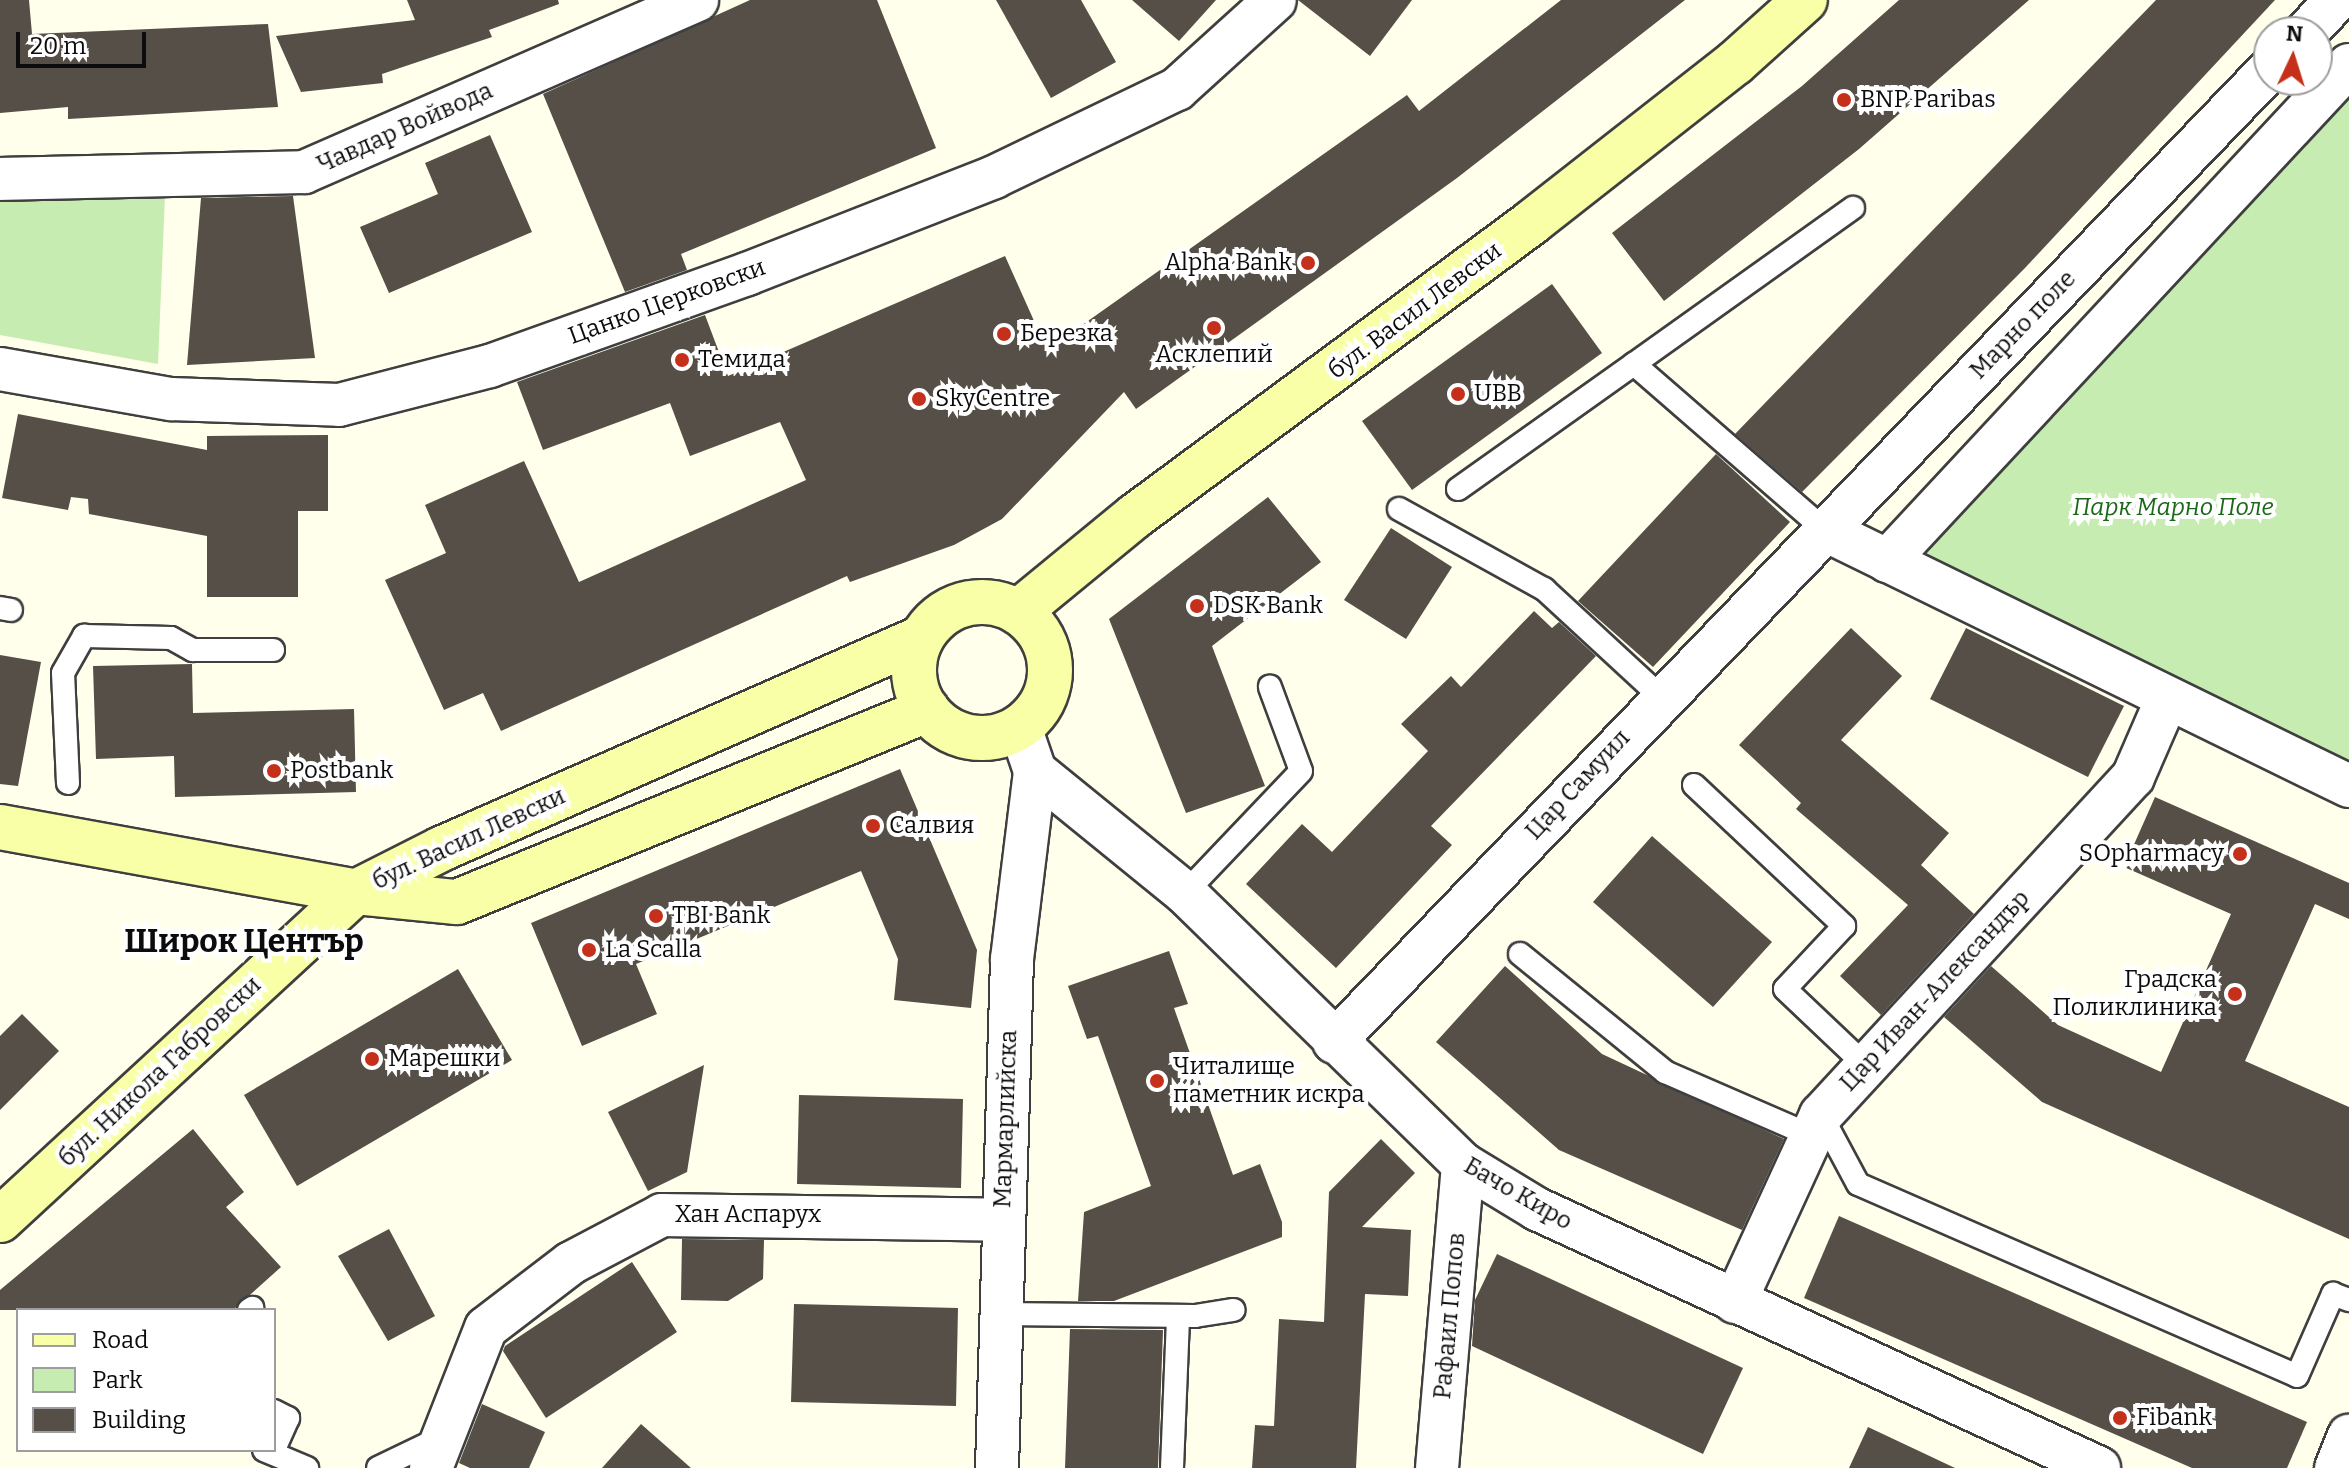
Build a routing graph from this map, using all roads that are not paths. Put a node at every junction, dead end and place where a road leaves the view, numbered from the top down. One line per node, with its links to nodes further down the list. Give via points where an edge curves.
1 (697, 0): 8 (street, Чавдар Войвода, via 304,172)
2 (1275, 0): 11 (street, Цанко Церковски, via 1177,89 994,177 747,274 490,366 339,405 171,399)
3 (1805, 0): 16 (main road, бул. Васил Левски, via 1735,63 1532,222 1135,516)
4 (2337, 0): 5 (street)
5 (2322, 16)
6 (2349, 65): 15 (street)
7 (2253, 87): 14 (street, Марно поле)
8 (0, 179)
9 (1853, 208): 10 (lane)
10 (1634, 364): 12 (lane); 14 (lane)
11 (0, 369)
12 (1458, 489)
13 (1399, 509): 20 (lane, via 1544,589)
14 (1825, 530): 15 (street); 20 (street, Цар Самуил)
15 (1887, 561): 21 (street)
16 (1018, 612): 17 (main road, via 990,602 962,604 938,618); 23 (main road, via 1039,631 1050,659 1048,688 1038,710)
17 (921, 638): 22 (main road, via 914,665 917,691); 29 (main road, бул. Васил Левски, via 541,804)
18 (273, 650): 25 (lane, via 193,650 171,638 84,636 63,673)
19 (1270, 687): 30 (lane, via 1301,771)
20 (1661, 697): 32 (street, Цар Самуил)
21 (2166, 701): 27 (street); 33 (street, Цар Иван-Александър, via 2133,777)
22 (927, 710): 23 (main road, via 950,730 973,737 998,736); 29 (main road, бул. Васил Левски, via 457,902)
23 (1020, 727): 24 (street)
24 (1035, 771): 30 (street, Бачо Киро); 37 (street, Мармарлийска, via 1013,945)
25 (68, 783)
26 (1694, 785): 33 (lane, via 1844,926 1785,989)
27 (2349, 786)
28 (0, 827): 29 (main road)
29 (356, 892): 36 (main road, бул. Никола Габровски)
30 (1185, 893): 32 (street, Бачо Киро)
31 (1520, 954): 34 (lane, via 1665,1072)
32 (1334, 1042): 35 (street, Бачо Киро)
33 (1866, 1066): 34 (street, Цар Иван-Александър)
34 (1817, 1125): 38 (lane, via 1858,1184 2297,1376 2333,1294); 39 (street, Цар Иван-Александър)
35 (1463, 1164): 39 (street, Бачо Киро, via 1537,1209); 52 (street, Рафаил Попов)
36 (0, 1220)
37 (1002, 1220): 41 (street, Мармарлийска); 47 (street, Хан Аспарух, via 662,1215 571,1263 486,1328)
38 (2349, 1300)
39 (1735, 1302): 53 (street, Бачо Киро)
40 (1234, 1310): 42 (lane)
41 (1000, 1314): 42 (lane); 50 (street, Мармарлийска)
42 (1178, 1316): 51 (lane)
43 (276, 1412): 45 (lane, via 288,1418)
44 (2349, 1435): 54 (street)
45 (276, 1441)
46 (275, 1452): 48 (lane)
47 (437, 1452): 49 (lane)
48 (307, 1468)
49 (378, 1468)
50 (997, 1468)
51 (1172, 1468)
52 (1437, 1468)
53 (2099, 1468)
54 (2336, 1468)

